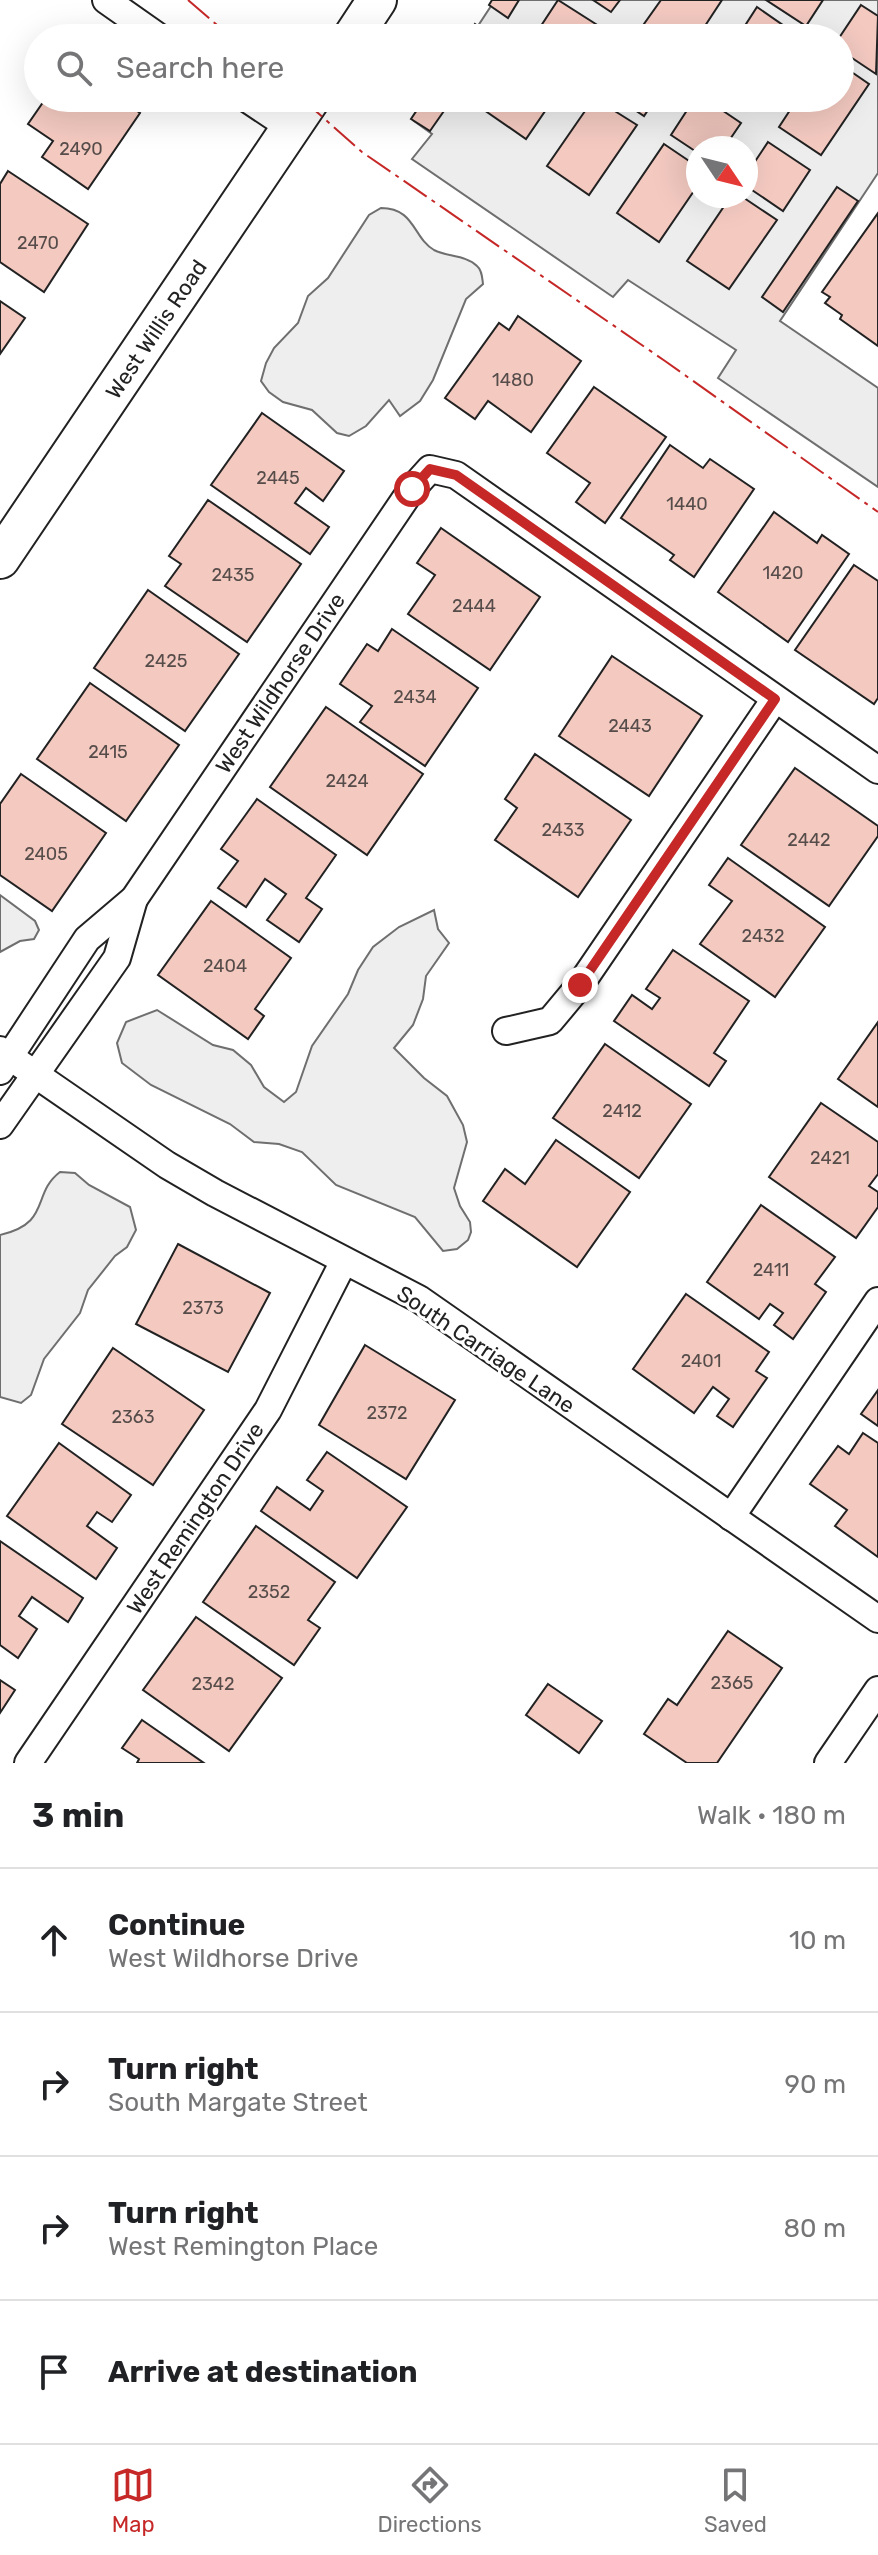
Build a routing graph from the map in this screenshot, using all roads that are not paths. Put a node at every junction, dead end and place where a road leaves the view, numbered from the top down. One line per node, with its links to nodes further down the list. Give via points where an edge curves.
1 (106, 0): 3 (street)
2 (377, 0): 4 (street)
3 (140, 24)
4 (361, 24)
5 (301, 113): 6 (street, West Willis Road)
6 (0, 559)
7 (775, 699): 8 (street); 9 (street, West Wildhorse Drive, via 456,475 430,469); 10 (street, via 580,985 550,1021)
8 (878, 770)
9 (134, 899): 11 (street, West Wildhorse Drive, via 87,939); 12 (street, West Wildhorse Drive, via 117,958)
10 (506, 1031)
11 (3, 1059): 12 (street, South Carriage Lane)
12 (35, 1074): 13 (street, West Wildhorse Drive); 14 (street, South Carriage Lane, via 167,1165)
13 (0, 1125)
14 (344, 1261): 16 (street, South Carriage Lane, via 419,1299); 19 (street, West Remington Drive, via 268,1410)
15 (878, 1301): 16 (street)
16 (731, 1517): 17 (street, South Carriage Lane)
17 (878, 1619)
18 (878, 1690): 20 (street)
19 (28, 1763)
20 (828, 1763)

